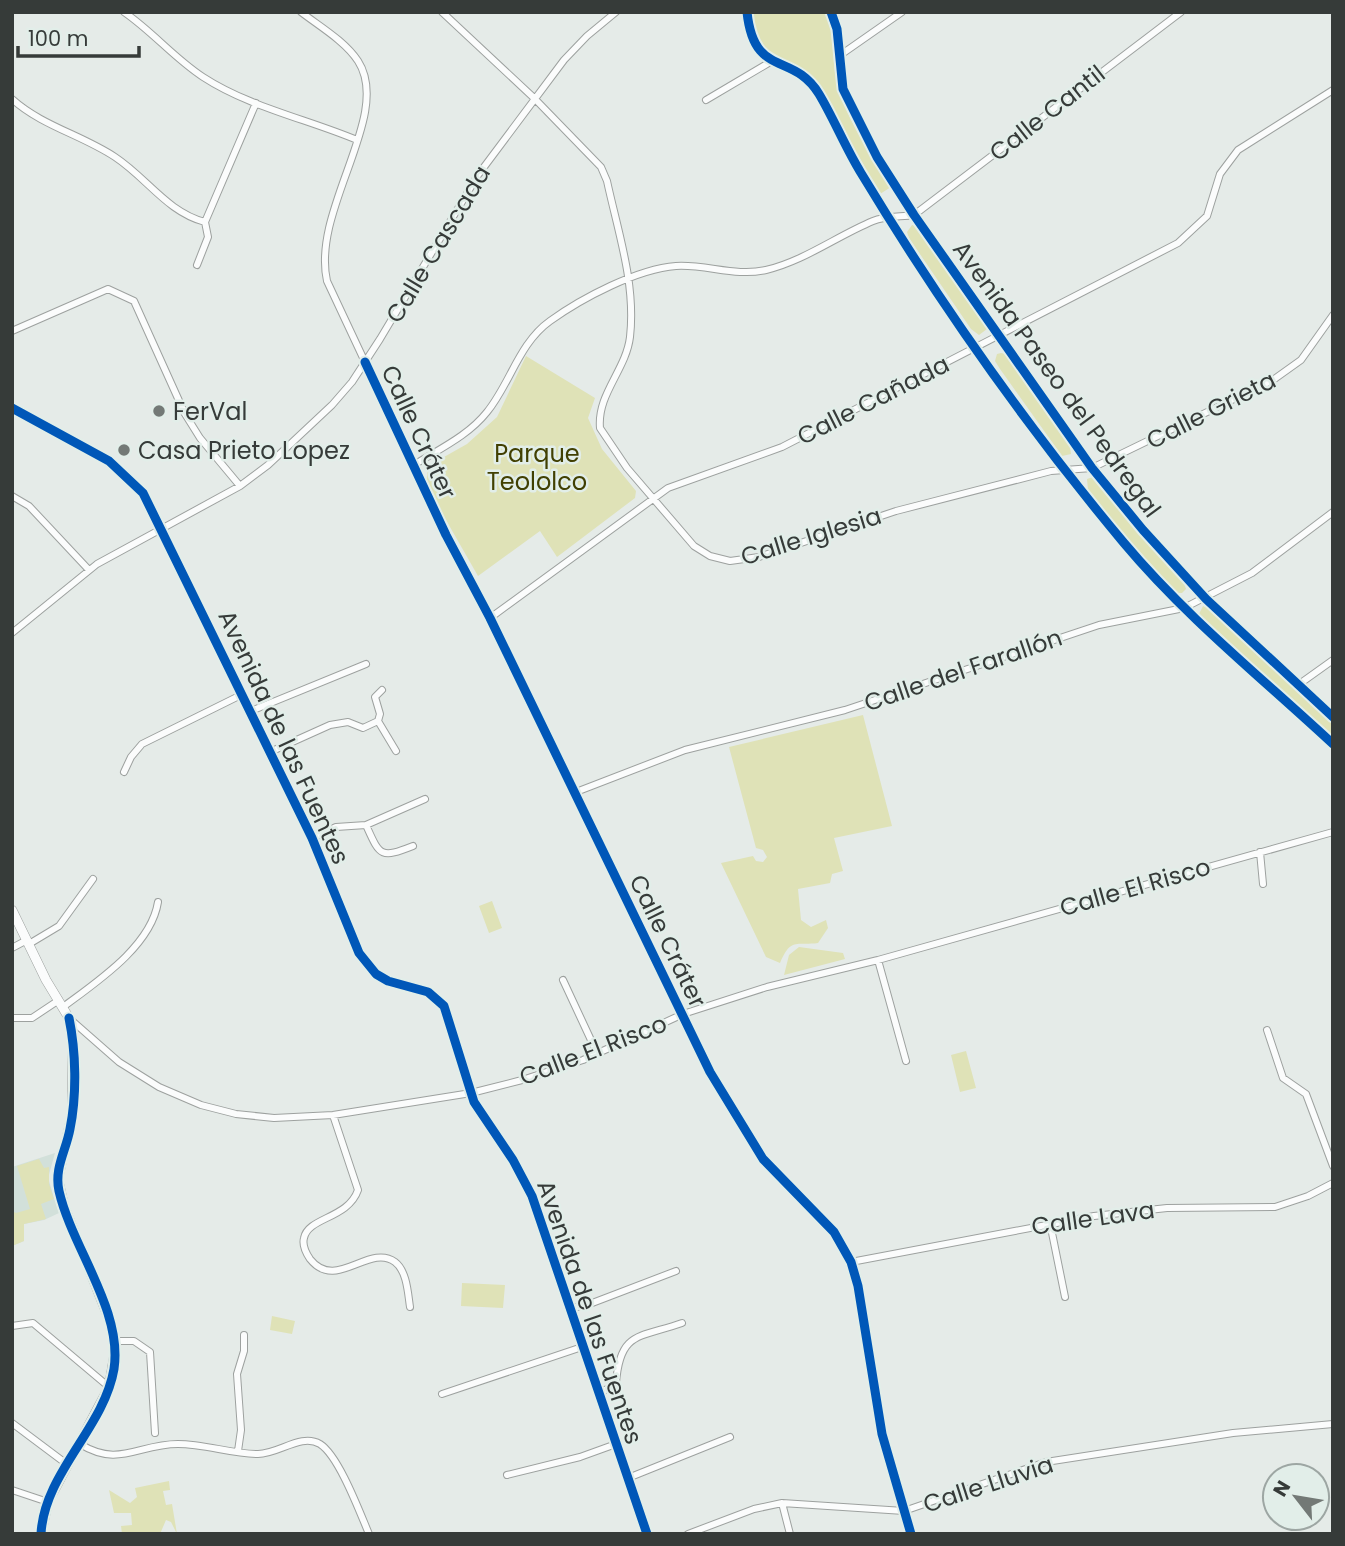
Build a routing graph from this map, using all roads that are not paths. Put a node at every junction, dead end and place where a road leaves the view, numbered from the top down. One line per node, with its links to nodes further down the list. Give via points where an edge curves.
1 (124, 12): 15 (street, via 205,78)
2 (301, 12): 16 (street, Calle Cráter, via 357,59 365,75 367,106)
3 (442, 12): 13 (street, Calle Iglesia)
4 (616, 12): 13 (street, Calle Cascada, via 575,47)
5 (747, 12): 10 (street, Avenida Paseo del Pedregal, via 751,39)
6 (831, 12): 9 (street, Avenida Paseo del Pedregal)
7 (902, 12): 9 (street)
8 (1181, 12): 17 (street, Calle Cantil)
9 (839, 56): 17 (street, Avenida Paseo del Pedregal, via 845,95)
10 (772, 61): 14 (street); 18 (street, Avenida Paseo del Pedregal, via 800,75 815,89)
11 (1333, 90): 24 (street, Calle Cañada, via 1238,150 1220,174 1207,216 1178,243)
12 (12, 99): 19 (street, via 26,112 113,155 177,212)
13 (534, 99): 21 (street, Calle Iglesia, via 600,167); 26 (street, Calle Cascada, via 478,175)
14 (706, 100)
15 (256, 103): 16 (street); 19 (street)
16 (357, 140): 26 (street, Calle Cráter, via 323,251 327,281)
17 (914, 215): 18 (street); 24 (street, Avenida Paseo del Pedregal)
18 (890, 219): 21 (street, via 874,221 785,265 763,271 678,266); 25 (street, Avenida Paseo del Pedregal)
19 (205, 222): 20 (street, via 208,237)
20 (197, 265)
21 (629, 278): 28 (street, via 549,321 523,352 488,412 468,432); 33 (street, Calle Iglesia, via 630,339 624,361 604,397 600,428)
22 (1333, 315): 29 (street, Calle Grieta, via 1301,360 1273,380)
23 (12, 331): 31 (street, via 108,289 134,301 184,414)
24 (1000, 334): 25 (street, Calle Cañada); 29 (street, Avenida Paseo del Pedregal)
25 (975, 348): 30 (street, Avenida Paseo del Pedregal); 33 (street, Calle Cañada, via 782,447 667,488)
26 (365, 362): 28 (street, Calle Cráter); 31 (street, Calle Cascada, via 302,435)
27 (12, 408): 35 (street, Avenida de las Fuentes, via 109,460 143,494)
28 (414, 465): 39 (street, Calle Cráter)
29 (1093, 468): 30 (street, Calle Grieta); 37 (street, Avenida Paseo del Pedregal)
30 (1066, 471): 33 (street, Calle Iglesia, via 896,511 759,557 730,561 694,546); 38 (street, Avenida Paseo del Pedregal)
31 (240, 486): 35 (street, Calle Cascada)
32 (12, 496): 36 (street, via 29,506)
33 (652, 498): 39 (street, Calle Cañada)
34 (1333, 512): 37 (street, Calle del Farallón, via 1274,559)
35 (162, 527): 36 (street, Calle Cascada); 45 (street, Avenida de las Fuentes)
36 (89, 570): 40 (street, Calle Cascada)
37 (1206, 599): 38 (street, Calle del Farallón); 43 (street, Avenida Paseo del Pedregal)
38 (1184, 608): 49 (street, Avenida Paseo del Pedregal); 53 (street, Calle del Farallón, via 1099,625 845,710 685,750)
39 (490, 618): 53 (street, Calle Cráter)
40 (12, 633)
41 (1333, 660): 43 (street)
42 (366, 664): 46 (street)
43 (1298, 685): 47 (street, Avenida Paseo del Pedregal)
44 (382, 690): 48 (street, via 375,697)
45 (243, 694): 46 (street, Avenida de las Fuentes); 52 (street, via 142,744)
46 (251, 711): 51 (street, Avenida de las Fuentes)
47 (1333, 717)
48 (378, 721): 50 (street); 51 (street, via 363,727 348,722 330,725)
49 (1333, 744)
50 (396, 751)
51 (270, 752): 57 (street, Avenida de las Fuentes)
52 (124, 772)
53 (576, 792): 69 (street, Calle Cráter)
54 (425, 799): 55 (street)
55 (366, 825): 57 (street, via 336,827); 58 (street, via 383,854)
56 (1333, 832): 59 (street, Calle El Risco)
57 (312, 838): 75 (street, Avenida de las Fuentes, via 366,965 388,981 428,992 444,1006)
58 (413, 846)
59 (1260, 852): 61 (street); 66 (street, Calle El Risco)
60 (93, 879): 64 (street, via 59,926)
61 (1263, 884)
62 (158, 902): 68 (street, via 155,921 143,940)
63 (12, 910): 64 (street)
64 (28, 942): 65 (street); 68 (street)
65 (12, 948)
66 (878, 960): 69 (street, Calle El Risco, via 767,987); 74 (street)
67 (563, 980): 73 (street)
68 (61, 1003): 70 (street, via 32,1018); 71 (street)
69 (683, 1014): 73 (street, Calle El Risco); 80 (street, Calle Cráter, via 744,1131 763,1159 834,1233)
70 (12, 1017)
71 (69, 1017): 76 (street, Calle El Risco, via 119,1062 159,1087 201,1105 274,1118); 88 (street, via 72,1114 58,1170 59,1192)
72 (1266, 1030): 77 (street, via 1283,1078 1306,1094)
73 (597, 1053): 75 (street, Calle El Risco)
74 (906, 1061)
75 (471, 1093): 76 (street, Calle El Risco); 84 (street, Avenida de las Fuentes, via 527,1184)
76 (333, 1115): 83 (street, via 358,1190 348,1207 310,1227 303,1242 305,1251 319,1267 330,1271 378,1258 393,1260 400,1266)
77 (1333, 1166)
78 (1333, 1183): 79 (street, Calle Lava, via 1275,1207 1167,1208)
79 (1050, 1223): 80 (street, Calle Lava); 82 (street)
80 (851, 1262): 106 (street, Calle Cráter, via 882,1434)
81 (676, 1271): 84 (street)
82 (1065, 1297)
83 (410, 1307)
84 (571, 1308): 89 (street, Avenida de las Fuentes)
85 (682, 1324): 92 (street, via 629,1341 621,1351 616,1383)
86 (12, 1326): 90 (street, via 33,1323)
87 (244, 1335): 99 (street, via 237,1374)
88 (114, 1341): 90 (street); 95 (street, via 141,1343 150,1352)
89 (584, 1346): 91 (street); 92 (street, Avenida de las Fuentes)
90 (109, 1387): 97 (street)
91 (442, 1394)
92 (599, 1394): 98 (street, Avenida de las Fuentes)
93 (12, 1423): 100 (street)
94 (1333, 1424): 106 (street, Calle Lluvia, via 1233,1433 1046,1462)
95 (155, 1433)
96 (730, 1437): 102 (street)
97 (80, 1444): 99 (street, via 113,1457 172,1444); 100 (street)
98 (617, 1444): 101 (street); 102 (street, Avenida de las Fuentes)
99 (238, 1451): 108 (street, via 266,1454 304,1441 322,1445)
100 (68, 1465): 104 (street)
101 (507, 1475)
102 (628, 1478): 109 (street, Avenida de las Fuentes)
103 (12, 1490): 104 (street)
104 (44, 1501): 107 (street)
105 (782, 1503): 106 (street, Calle Lluvia); 110 (street, Calle Lluvia, via 754,1508); 111 (street)
106 (904, 1511): 112 (street, Calle Cráter)
107 (41, 1534)
108 (369, 1534)
109 (647, 1534)
110 (688, 1534)
111 (790, 1534)
112 (911, 1534)

